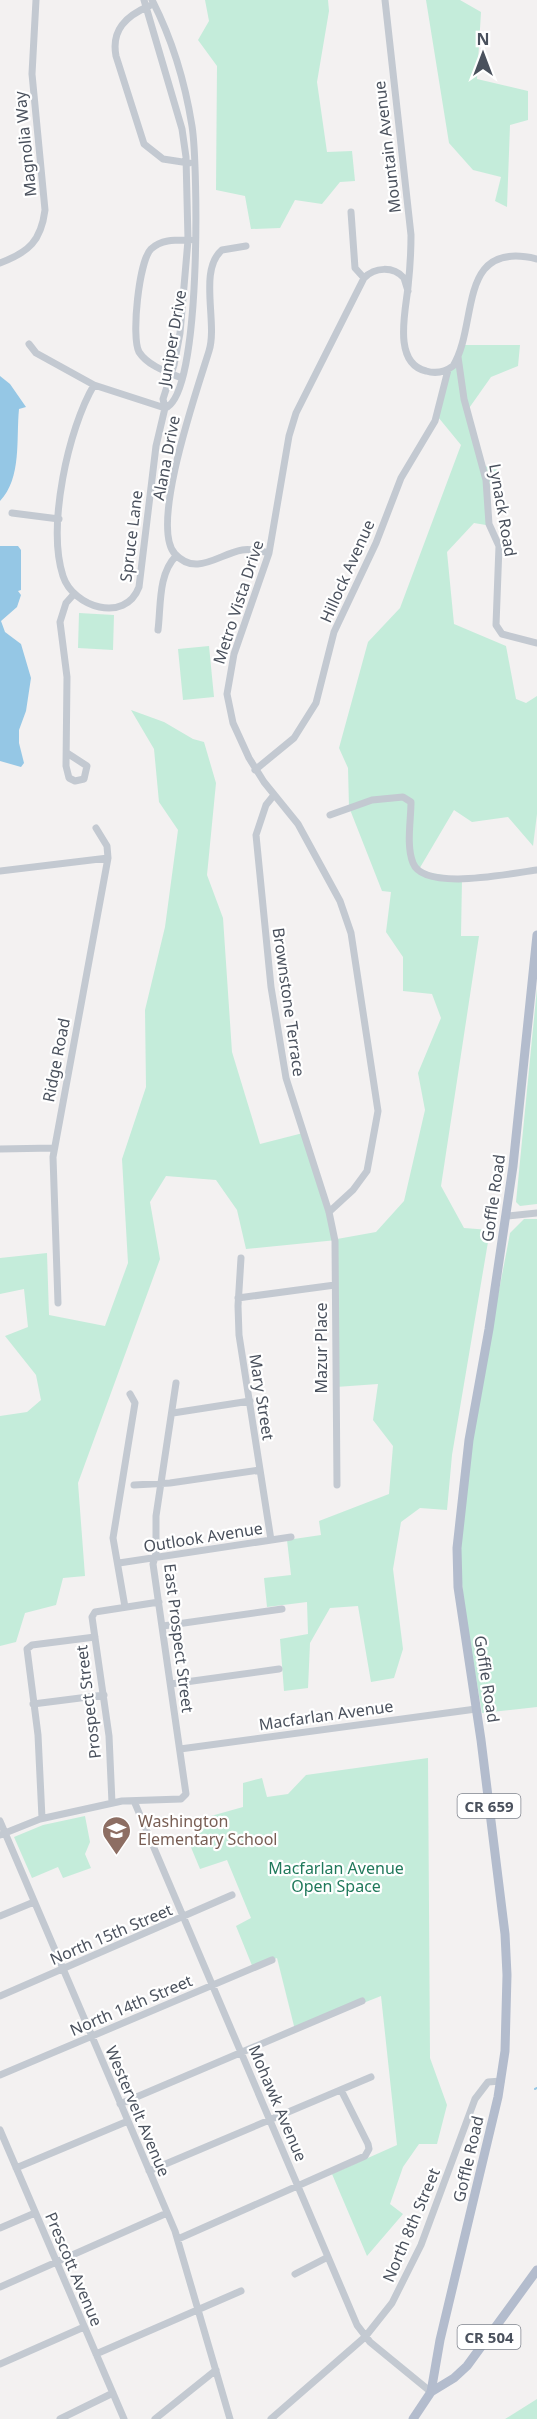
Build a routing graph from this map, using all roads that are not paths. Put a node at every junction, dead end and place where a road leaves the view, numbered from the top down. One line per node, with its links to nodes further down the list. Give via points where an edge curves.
1 (36, 0): 9 (street, Magnolia Way, via 32,74 45,210 42,230 27,250)
2 (385, 0): 11 (street, Mountain Avenue, via 411,235)
3 (149, 3): 4 (street, Juniper Drive); 4 (street, Juniper Drive, via 172,47 183,84 192,127); 4 (street, via 120,27 114,41 116,56 148,150 163,159)
4 (190, 163): 6 (street, Juniper Drive)
5 (351, 212): 10 (street, via 355,268)
6 (192, 240): 15 (street, Juniper Drive); 15 (street, via 160,243 148,252 143,265 135,341 145,359); 16 (street, Juniper Drive, via 195,285)
7 (246, 246): 22 (street, Alana Drive, via 222,250 212,266 211,345 186,420 171,498 168,538)
8 (537, 259): 13 (street, via 508,255 493,262 480,275 473,287)
9 (0, 263)
10 (364, 278): 11 (street, via 375,270 394,271 404,278); 21 (street, Metro Vista Drive, via 293,420)
11 (408, 291): 14 (street, Mountain Avenue, via 402,329 411,359 426,371)
12 (29, 344): 17 (street, via 41,356)
13 (457, 355): 14 (street, Hillock Avenue); 25 (street, Lynack Road, via 464,399 486,480 489,524 499,546 496,625 502,634)
14 (448, 370): 27 (street, Hillock Avenue, via 435,421 401,478 376,543 334,632 316,703 294,738)
15 (172, 374): 16 (street); 18 (street, Juniper Drive, via 163,399)
16 (182, 378): 18 (street, Juniper Drive, via 173,403)
17 (94, 385): 18 (street); 20 (street, via 75,428)
18 (165, 408): 23 (street, Spruce Lane, via 137,594 126,605 111,609 87,603)
19 (12, 513): 20 (street)
20 (59, 519): 23 (street, via 62,573)
21 (269, 553): 22 (street, via 244,549 202,564 188,563); 27 (street, Metro Vista Drive, via 234,654 228,685 233,723)
22 (176, 556): 24 (street, via 165,573)
23 (74, 594): 26 (street, via 66,603 60,622 67,677)
24 (158, 630)
25 (537, 644)
26 (67, 753)
27 (255, 770): 28 (street, Metro Vista Drive)
28 (274, 795): 37 (street, Brownstone Terrace, via 266,805 256,835 271,987 286,1078); 37 (street, Metro Vista Drive, via 298,824 347,918 377,1096 377,1127 367,1171)
29 (330, 815): 32 (street, via 372,800 403,797 411,802 411,858 420,872 438,879)
30 (96, 828): 31 (street, via 107,846)
31 (108, 858): 33 (street); 35 (street, Ridge Road)
32 (537, 870)
33 (0, 871)
34 (537, 935): 39 (main road, Goffle Road / CR 659)
35 (54, 1148): 36 (street); 43 (street, Ridge Road)
36 (0, 1149)
37 (329, 1212): 41 (street, Mazur Place, via 335,1241)
38 (537, 1213): 39 (street)
39 (507, 1216): 65 (main road, Goffle Road / CR 659, via 470,1431 457,1548 458,1587)
40 (241, 1258): 42 (street, Mary Street)
41 (335, 1285): 42 (street); 51 (street, Mazur Place)
42 (238, 1298): 46 (street, Mary Street, via 239,1335)
43 (58, 1303)
44 (176, 1383): 47 (street, East Prospect Street)
45 (130, 1394): 55 (street, via 135,1403 113,1538)
46 (250, 1401): 47 (street); 48 (street, Mary Street)
47 (172, 1413): 49 (street, East Prospect Street)
48 (260, 1470): 49 (street); 53 (street, Mary Street)
49 (161, 1484): 50 (street); 54 (street, East Prospect Street)
50 (134, 1485)
51 (337, 1485)
52 (291, 1537): 53 (street, Outlook Avenue)
53 (271, 1540): 54 (street, Outlook Avenue)
54 (155, 1558): 55 (street, Outlook Avenue); 56 (street, East Prospect Street)
55 (119, 1563): 57 (street)
56 (159, 1602): 57 (street); 59 (street, East Prospect Street)
57 (125, 1607): 60 (street, Prospect Street, via 93,1614)
58 (282, 1609): 59 (street)
59 (163, 1626): 62 (street, East Prospect Street)
60 (95, 1637): 63 (street, Prospect Street); 64 (street, via 27,1648)
61 (279, 1669): 62 (street)
62 (171, 1684): 66 (street, East Prospect Street)
63 (104, 1695): 64 (street); 68 (street, Prospect Street)
64 (33, 1704): 69 (street)
65 (476, 1709): 66 (street, Macfarlan Avenue); 85 (main road, Goffle Road / CR 659, via 506,1954 506,2036)
66 (180, 1749): 67 (street, East Prospect Street, via 186,1794 181,1799)
67 (134, 1801): 68 (street); 75 (street, Mohawk Avenue)
68 (112, 1803): 69 (street)
69 (42, 1818): 71 (street)
70 (0, 1821): 71 (street, Westervelt Avenue)
71 (3, 1834): 73 (street, Westervelt Avenue)
72 (232, 1895): 75 (street, North 15th Street)
73 (34, 1902): 74 (street); 77 (street, Westervelt Avenue)
74 (0, 1916)
75 (184, 1917): 77 (street, North 15th Street); 78 (street, Mohawk Avenue)
76 (272, 1960): 78 (street, North 14th Street)
77 (62, 1969): 79 (street, North 15th Street); 81 (street, Westervelt Avenue)
78 (213, 1984): 81 (street, North 14th Street); 82 (street, Mohawk Avenue)
79 (0, 1996)
80 (362, 2001): 82 (street)
81 (91, 2036): 83 (street, North 14th Street); 87 (street, Westervelt Avenue)
82 (242, 2052): 87 (street); 88 (street, Mohawk Avenue)
83 (0, 2075)
84 (371, 2077): 86 (street)
85 (501, 2081): 108 (street, North 8th Street, via 488,2082 475,2099 408,2276); 113 (main road, Goffle Road / CR 659)
86 (341, 2090): 88 (street); 95 (street, via 369,2149 351,2164)
87 (120, 2104): 89 (street, Westervelt Avenue)
88 (270, 2120): 94 (street); 95 (street, Mohawk Avenue)
89 (128, 2121): 93 (street); 94 (street, Westervelt Avenue)
90 (0, 2130): 91 (street, Prescott Avenue)
91 (9, 2150): 92 (street); 93 (street, Prescott Avenue)
92 (0, 2153)
93 (16, 2168): 96 (street, Prescott Avenue)
94 (149, 2171): 97 (street, Westervelt Avenue)
95 (299, 2187): 99 (street); 100 (street, Mohawk Avenue)
96 (35, 2213): 98 (street); 101 (street, Prescott Avenue)
97 (167, 2213): 99 (street, Westervelt Avenue); 101 (street)
98 (0, 2228)
99 (178, 2239): 106 (street, Westervelt Avenue)
100 (328, 2257): 103 (street); 108 (street, Mohawk Avenue)
101 (56, 2262): 104 (street); 107 (street, Prescott Avenue)
102 (537, 2270): 113 (main road, CR 504, via 467,2366)
103 (295, 2274)
104 (0, 2287)
105 (241, 2291): 106 (street)
106 (198, 2310): 109 (street); 111 (street, Westervelt Avenue)
107 (84, 2327): 109 (street, Prescott Avenue); 110 (street)
108 (365, 2337): 113 (street, Mohawk Avenue); 118 (street, North 8th Street)
109 (96, 2354): 112 (street, Prescott Avenue)
110 (0, 2364)
111 (216, 2370): 116 (street); 117 (street, Westervelt Avenue)
112 (112, 2392): 114 (street); 115 (street, Prescott Avenue)
113 (431, 2392): 119 (main road, Goffle Road / CR 504)
114 (60, 2419)
115 (124, 2419)
116 (155, 2419)
117 (230, 2419)
118 (271, 2419)
119 (413, 2419)

